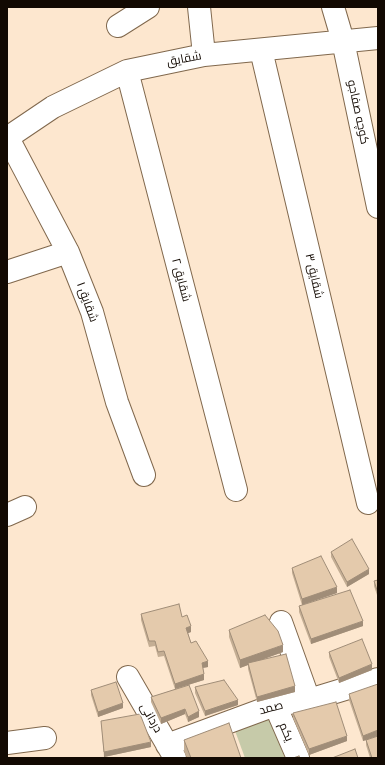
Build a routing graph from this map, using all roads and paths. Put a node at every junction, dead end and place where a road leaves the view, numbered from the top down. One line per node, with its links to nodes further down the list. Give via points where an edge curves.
1 (148, 7): 4 (street)
2 (199, 7): 8 (street)
3 (333, 7): 6 (street, کوچه صفاجو)
4 (118, 26)
5 (378, 38): 6 (street, شقایق)
6 (343, 41): 7 (street, شقایق); 10 (street, کوچه صفاجو)
7 (261, 50): 8 (street, شقایق); 17 (street, شقایق ۳)
8 (204, 55): 9 (street, شقایق)
9 (126, 71): 11 (street, شقایق, via 53,107); 16 (street, شقایق ۲)
10 (371, 137): 12 (street, کوچه صفاجو)
11 (7, 138): 13 (street, شقایق ۱)
12 (378, 207)
13 (68, 252): 14 (street); 15 (street, شقایق ۱, via 92,312 117,402)
14 (7, 272)
15 (144, 475)
16 (236, 490)
17 (368, 503)
18 (281, 622): 21 (street)
19 (128, 677): 25 (street, دردانی)
20 (378, 679): 21 (street, صمد)
21 (309, 700): 22 (street, صمد)
22 (275, 705): 25 (street, صمد); 26 (street, یکم)
23 (45, 738): 24 (street)
24 (7, 743)
25 (171, 751)
26 (298, 758)

